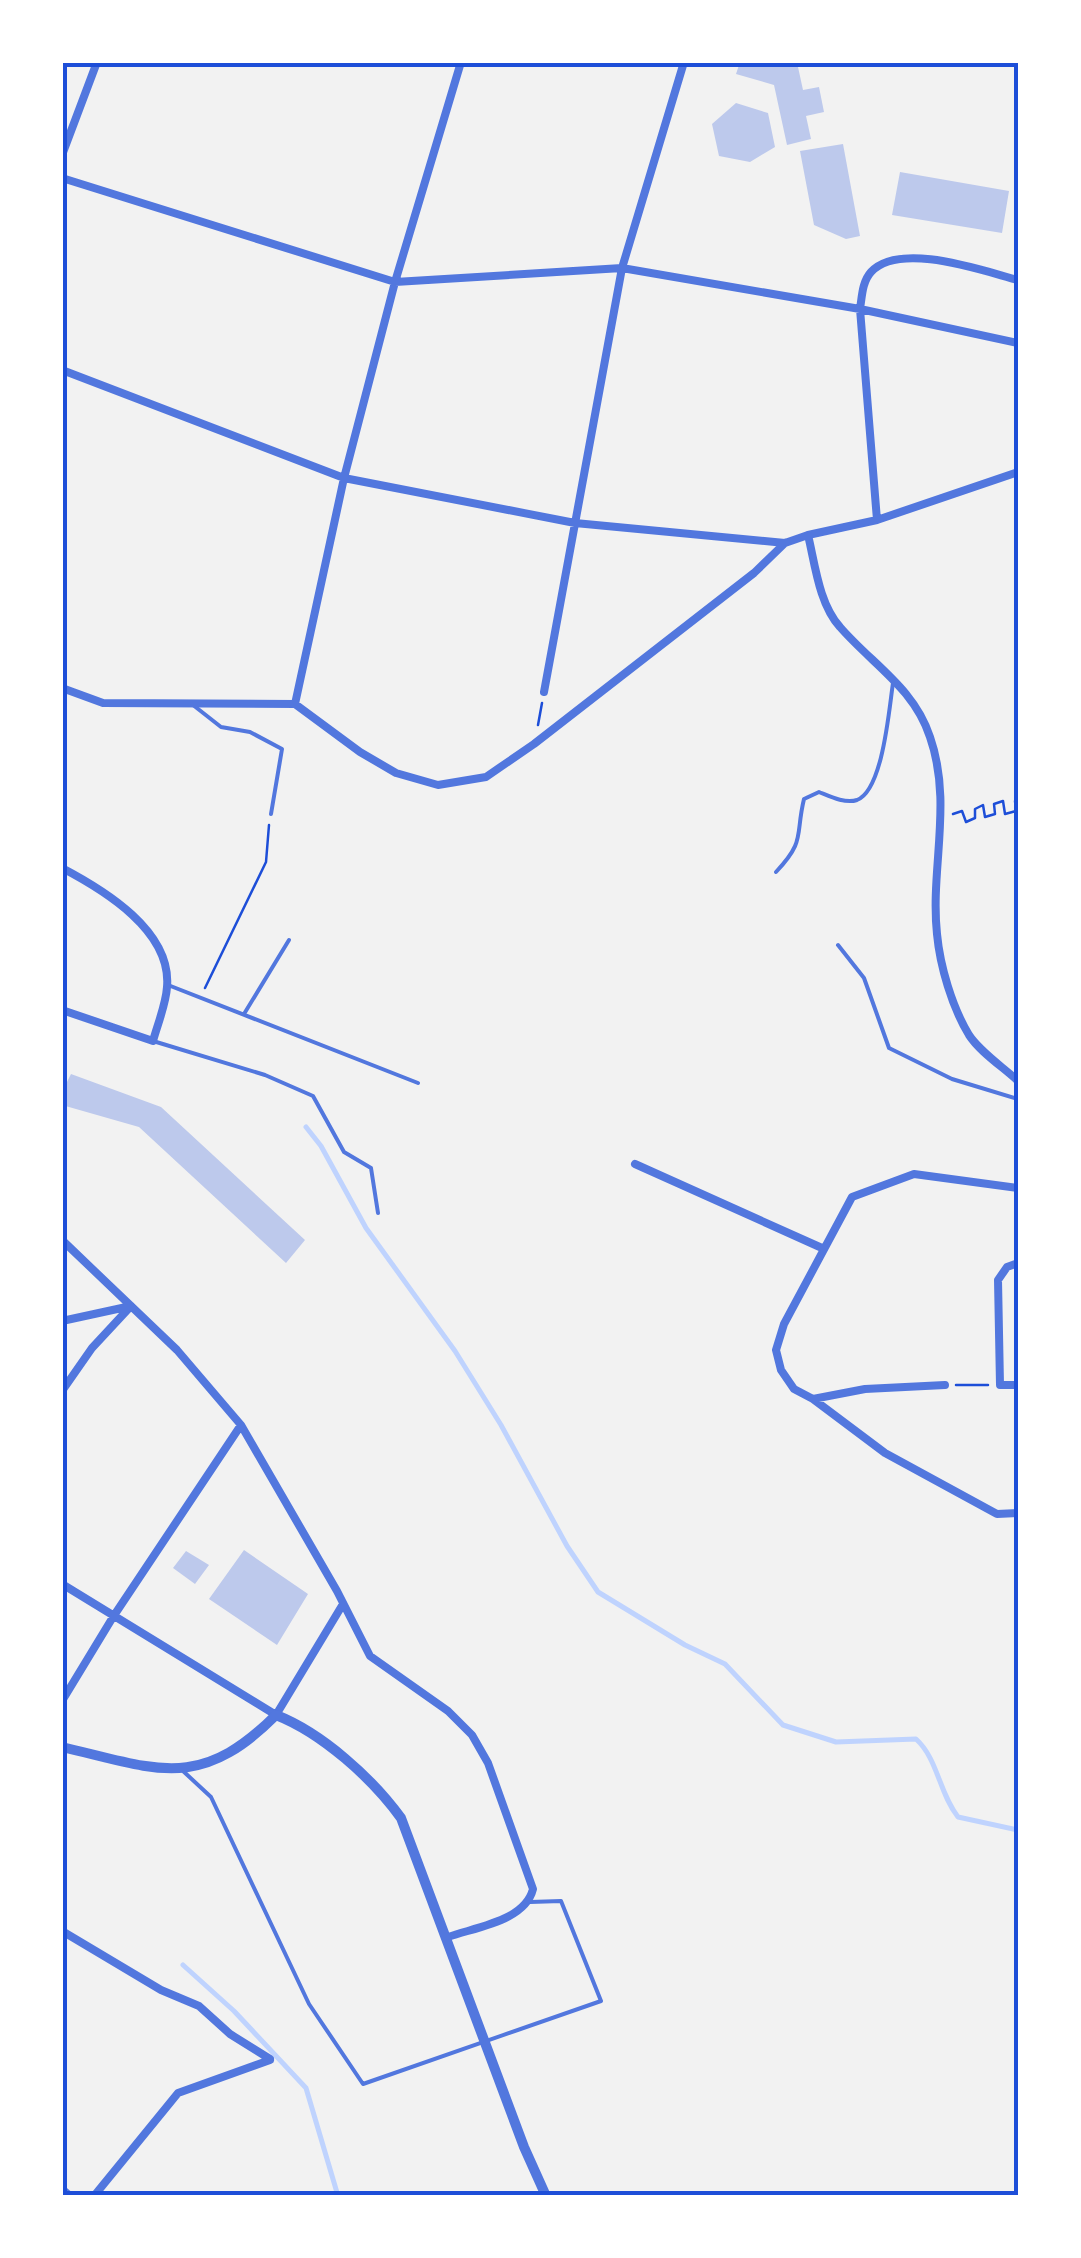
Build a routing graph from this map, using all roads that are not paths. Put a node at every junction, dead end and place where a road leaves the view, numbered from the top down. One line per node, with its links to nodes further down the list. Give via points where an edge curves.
1 (97, 62): 4 (street)
2 (461, 62): 8 (street)
3 (684, 62): 6 (street)
4 (62, 155)
5 (62, 178): 8 (street)
6 (622, 268): 8 (street); 9 (street); 15 (street)
7 (1018, 280): 9 (street, via 919,257 887,262 864,283)
8 (395, 282): 13 (street)
9 (860, 310): 10 (street); 14 (street)
10 (1018, 343)
11 (62, 370): 13 (street)
12 (1018, 472): 14 (street)
13 (344, 478): 15 (street); 22 (street)
14 (877, 520): 16 (street)
15 (575, 524): 17 (street); 20 (street)
16 (808, 535): 17 (street); 18 (street, via 839,627)
17 (785, 543): 22 (street, via 486,777 438,785 396,772)
18 (894, 679): 25 (lane, via 871,787 850,802 818,792 804,799 800,836); 32 (street, via 919,710 934,750 942,818 937,934 956,1008 970,1038)
19 (62, 688): 21 (street, via 103,703)
20 (544, 692)
21 (193, 704): 22 (street); 23 (lane, via 221,727 250,732 282,749)
22 (295, 704)
23 (270, 814)
24 (62, 868): 28 (street, via 136,917 162,954)
25 (776, 872)
26 (290, 940): 30 (lane)
27 (838, 945): 34 (lane, via 864,978 889,1048 952,1079)
28 (168, 985): 30 (lane); 31 (street)
29 (62, 1010): 31 (street)
30 (244, 1014): 33 (lane)
31 (154, 1041): 37 (lane, via 313,1096 344,1152 371,1168)
32 (1018, 1081)
33 (418, 1083)
34 (1018, 1099)
35 (636, 1164): 39 (street)
36 (1018, 1188): 39 (street, via 914,1174 852,1197)
37 (378, 1213)
38 (62, 1240): 41 (street)
39 (822, 1248): 46 (street, via 776,1350 794,1388)
40 (1018, 1264): 44 (street, via 998,1280 1000,1385)
41 (131, 1306): 42 (street); 45 (street); 47 (street)
42 (62, 1321)
43 (945, 1385): 46 (street)
44 (1018, 1385)
45 (62, 1391)
46 (813, 1399): 48 (street, via 885,1453 996,1514)
47 (240, 1425): 50 (street); 51 (street)
48 (1018, 1513)
49 (62, 1584): 51 (street)
50 (343, 1604): 53 (street); 56 (street, via 370,1656 472,1734 527,1866)
51 (113, 1617): 52 (street); 53 (street)
52 (62, 1701)
53 (276, 1714): 55 (street, via 234,1750); 58 (street, via 378,1786 401,1818)
54 (62, 1747): 55 (street)
55 (179, 1768): 59 (lane, via 210,1797 309,2004 363,2084)
56 (530, 1902): 58 (street, via 518,1913); 59 (lane, via 560,1901 601,2001)
57 (62, 1931): 62 (street, via 199,2006 270,2060 178,2092)
58 (448, 1937): 59 (street)
59 (486, 2042): 63 (street)
60 (62, 2189): 61 (street)
61 (70, 2196)
62 (94, 2196)
63 (546, 2196)

